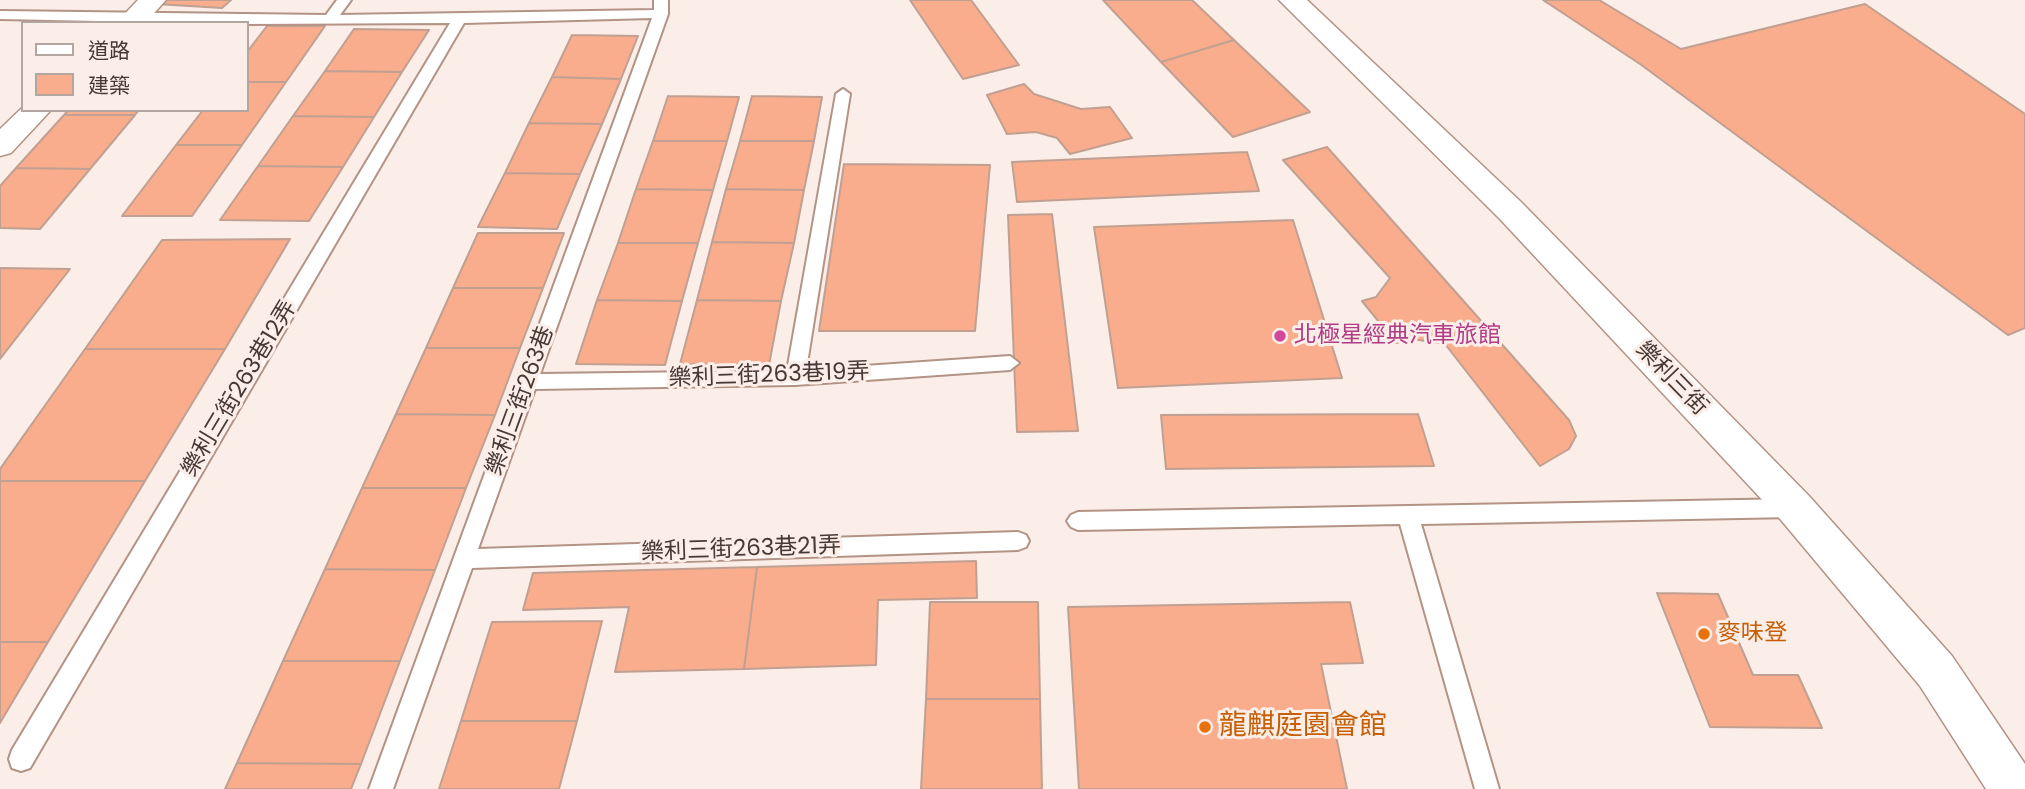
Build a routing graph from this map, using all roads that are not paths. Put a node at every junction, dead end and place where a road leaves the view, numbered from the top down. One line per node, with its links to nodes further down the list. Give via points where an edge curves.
1 (344, 0): 9 (lane)
2 (492, 0): 8 (lane)
3 (1292, 0): 16 (street, 樂利三街, via 1510,210)
4 (661, 7): 8 (lane); 15 (lane, 樂利三街263巷)
5 (139, 14): 6 (lane); 9 (lane)
6 (0, 15)
7 (458, 19): 8 (lane); 9 (lane); 21 (lane, 樂利三街263巷12弄)
8 (482, 19)
9 (330, 20)
10 (843, 94): 14 (lane)
11 (35, 112): 12 (street)
12 (0, 146)
13 (1010, 363): 14 (lane, 樂利三街263巷19弄)
14 (795, 378): 15 (lane, 樂利三街263巷19弄)
15 (529, 382): 20 (lane, 樂利三街263巷)
16 (1796, 508): 17 (lane); 24 (street, 樂利三街, via 1936,671)
17 (1408, 515): 18 (lane); 23 (lane)
18 (1078, 521)
19 (1018, 541): 20 (lane, 樂利三街263巷21弄)
20 (464, 559): 22 (lane, 樂利三街263巷)
21 (21, 758)
22 (381, 789)
23 (1486, 789)
24 (2014, 789)

